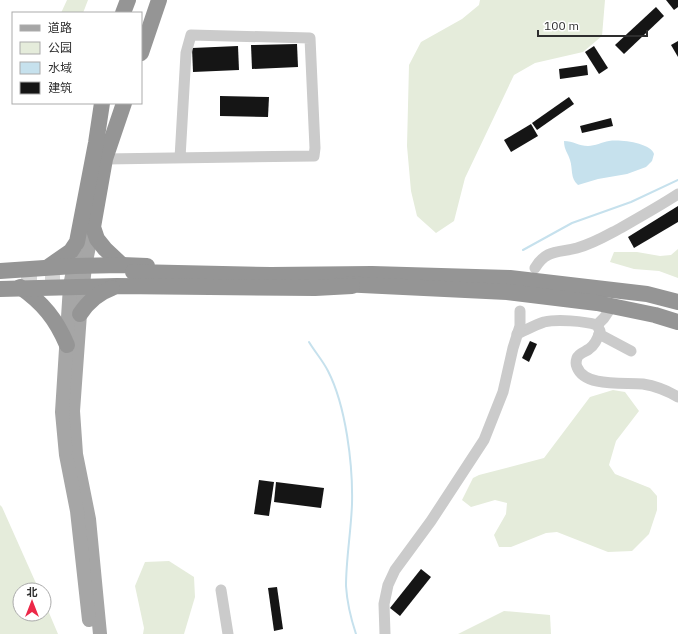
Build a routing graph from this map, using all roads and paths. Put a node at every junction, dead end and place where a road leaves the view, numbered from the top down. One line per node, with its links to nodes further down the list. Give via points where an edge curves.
1 (128, 0): 3 (highway)
2 (159, 0): 4 (highway)
3 (123, 12)
4 (142, 50)
5 (102, 104): 11 (highway)
6 (124, 104): 8 (highway)
7 (180, 158): 7 (street, via 314,156 310,38 191,35 186,53); 8 (street)
8 (105, 159): 10 (highway)
9 (678, 194): 14 (street, via 654,210 592,243 544,256)
10 (93, 227): 12 (main road); 16 (highway, via 97,239 110,256)
11 (77, 242): 12 (main road); 13 (highway, via 71,250)
12 (80, 266): 13 (highway); 16 (highway); 21 (main road)
13 (47, 267): 15 (highway)
14 (535, 268)
15 (0, 271)
16 (130, 272): 18 (highway, via 264,280)
17 (0, 277): 19 (highway)
18 (372, 280): 22 (highway, via 315,288); 24 (highway, via 510,278 647,294); 25 (highway, via 507,292)
19 (20, 281): 20 (highway); 21 (highway); 23 (highway); 31 (highway, via 42,304 61,331)
20 (0, 283)
21 (77, 286): 22 (highway); 27 (main road); 31 (main road)
22 (117, 286): 27 (highway, via 102,291)
23 (0, 289)
24 (678, 302)
25 (612, 306): 28 (highway); 29 (street)
26 (520, 311): 30 (street)
27 (80, 314): 36 (main road, via 73,412 76,454 89,519)
28 (678, 322)
29 (598, 330): 30 (street, via 581,321 544,322); 32 (street); 33 (street, via 594,344 577,358 576,365 585,377 604,383 642,384)
30 (517, 334): 38 (street, via 503,392 484,440 391,577 384,604)
31 (67, 345): 35 (main road, via 62,412 66,455 77,511)
32 (631, 352)
33 (678, 397)
34 (221, 590): 37 (street)
35 (91, 634)
36 (100, 634)
37 (228, 634)
38 (385, 634)

